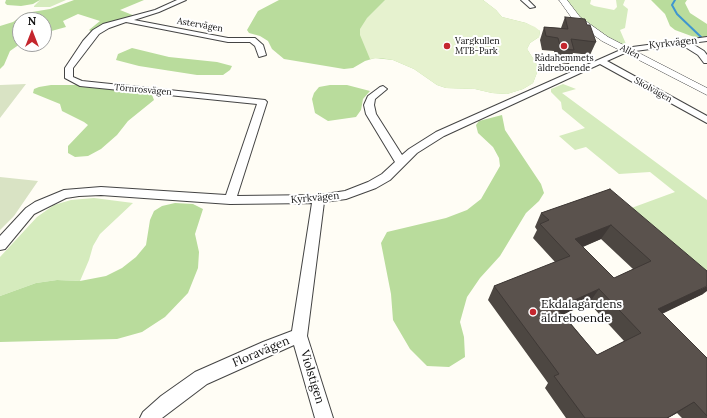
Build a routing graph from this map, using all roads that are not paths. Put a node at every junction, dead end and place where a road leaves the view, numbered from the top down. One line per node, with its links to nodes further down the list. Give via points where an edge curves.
1 (183, 0): 5 (street, Törnrosvägen)
2 (524, 0): 4 (street)
3 (563, 0): 8 (street, Allén, via 583,24)
4 (532, 7)
5 (126, 21): 9 (street, Astervägen, via 228,40 252,40 260,45); 17 (street, Törnrosvägen, via 106,26 90,37 69,68 69,78 80,84 262,102)
6 (707, 40): 7 (street, Kyrkvägen)
7 (683, 42): 8 (street, Kyrkvägen); 11 (street)
8 (625, 50): 10 (street, Kyrkvägen); 13 (street, Allén)
9 (262, 55)
10 (600, 61): 14 (street, Skolvägen); 15 (street, Kyrkvägen, via 440,134)
11 (707, 61)
12 (383, 89): 15 (street, via 371,98 371,114)
13 (707, 92)
14 (707, 120)
15 (401, 162): 16 (street, Kyrkvägen, via 386,177 372,185 346,195)
16 (319, 199): 17 (street, Kyrkvägen); 19 (street, Floravägen)
17 (230, 200): 18 (street, Kyrkvägen, via 101,191 64,194 51,198 30,211)
18 (0, 244)
19 (299, 336): 20 (street, Floravägen, via 201,378); 21 (street, Violstigen)
20 (149, 418)
21 (324, 418)

